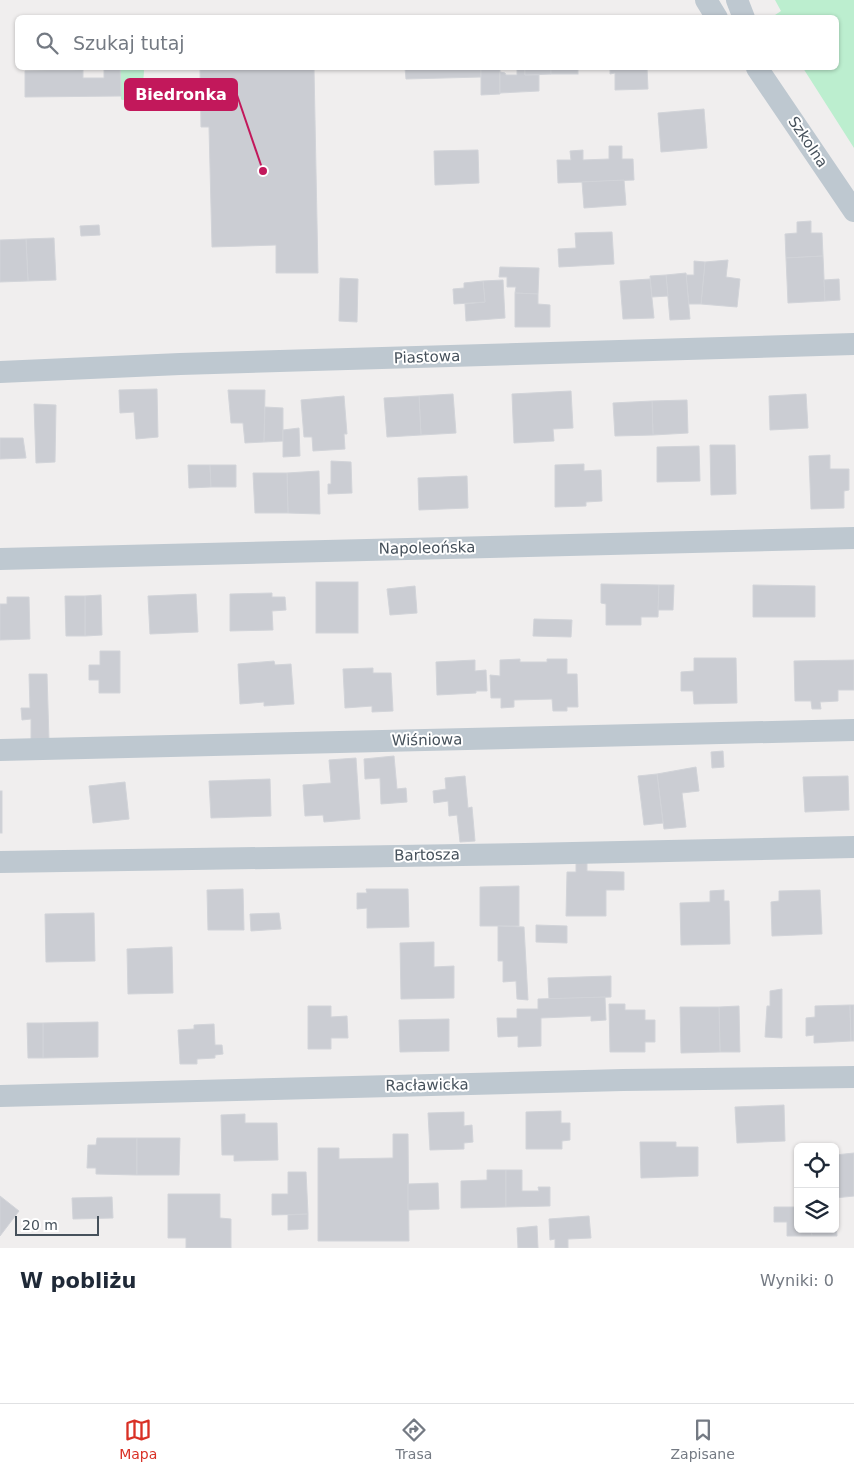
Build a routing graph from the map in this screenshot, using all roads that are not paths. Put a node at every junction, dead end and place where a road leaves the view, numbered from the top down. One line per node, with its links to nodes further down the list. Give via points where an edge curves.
1 (706, 0): 3 (street)
2 (737, 0): 4 (street)
3 (715, 15)
4 (743, 15)
5 (760, 70): 6 (street, Szkolna)
6 (854, 211)
7 (854, 344): 8 (street, Piastowa)
8 (0, 372)
9 (854, 538): 10 (street, Napoleońska)
10 (0, 559)
11 (854, 730): 12 (street, Wiśniowa)
12 (0, 750)
13 (854, 846): 14 (street, Bartosza)
14 (0, 862)
15 (854, 1077): 16 (street, Racławicka)
16 (0, 1096)

